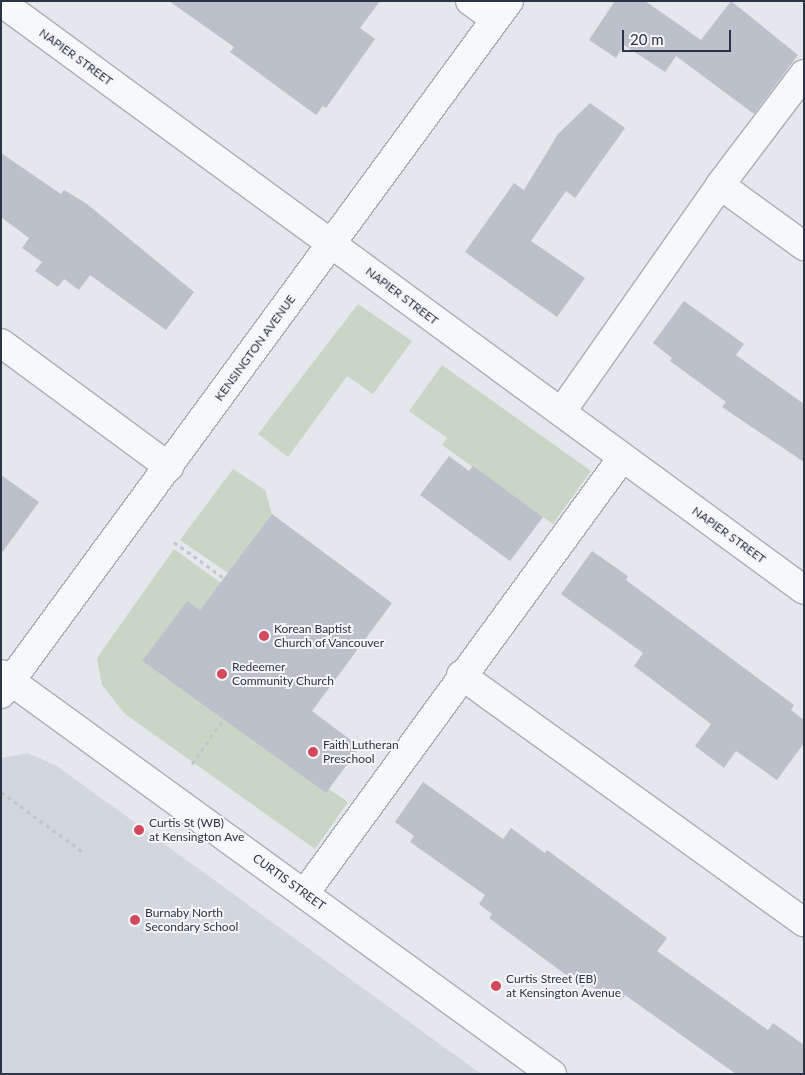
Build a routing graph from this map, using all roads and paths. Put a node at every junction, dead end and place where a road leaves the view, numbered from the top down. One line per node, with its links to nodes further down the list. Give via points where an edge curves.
1 (470, 1): 3 (street)
2 (1, 2): 6 (street, NAPIER STREET)
3 (502, 10): 6 (street, KENSINGTON AVENUE)
4 (804, 74): 5 (street)
5 (720, 184): 7 (street); 9 (street)
6 (331, 244): 9 (street, NAPIER STREET); 11 (street, KENSINGTON AVENUE)
7 (804, 246)
8 (1, 343): 11 (street)
9 (562, 411): 10 (street, NAPIER STREET)
10 (622, 458): 14 (street, NAPIER STREET); 15 (street)
11 (169, 467): 16 (street, KENSINGTON AVENUE)
12 (174, 542): 13 (path)
13 (224, 578)
14 (804, 590)
15 (461, 675): 21 (street); 22 (street)
16 (4, 683): 21 (street, CURTIS STREET)
17 (225, 717): 18 (path)
18 (192, 764)
19 (1, 792): 20 (path)
20 (82, 851)
21 (305, 893): 23 (street, CURTIS STREET)
22 (804, 922)
23 (552, 1074)

